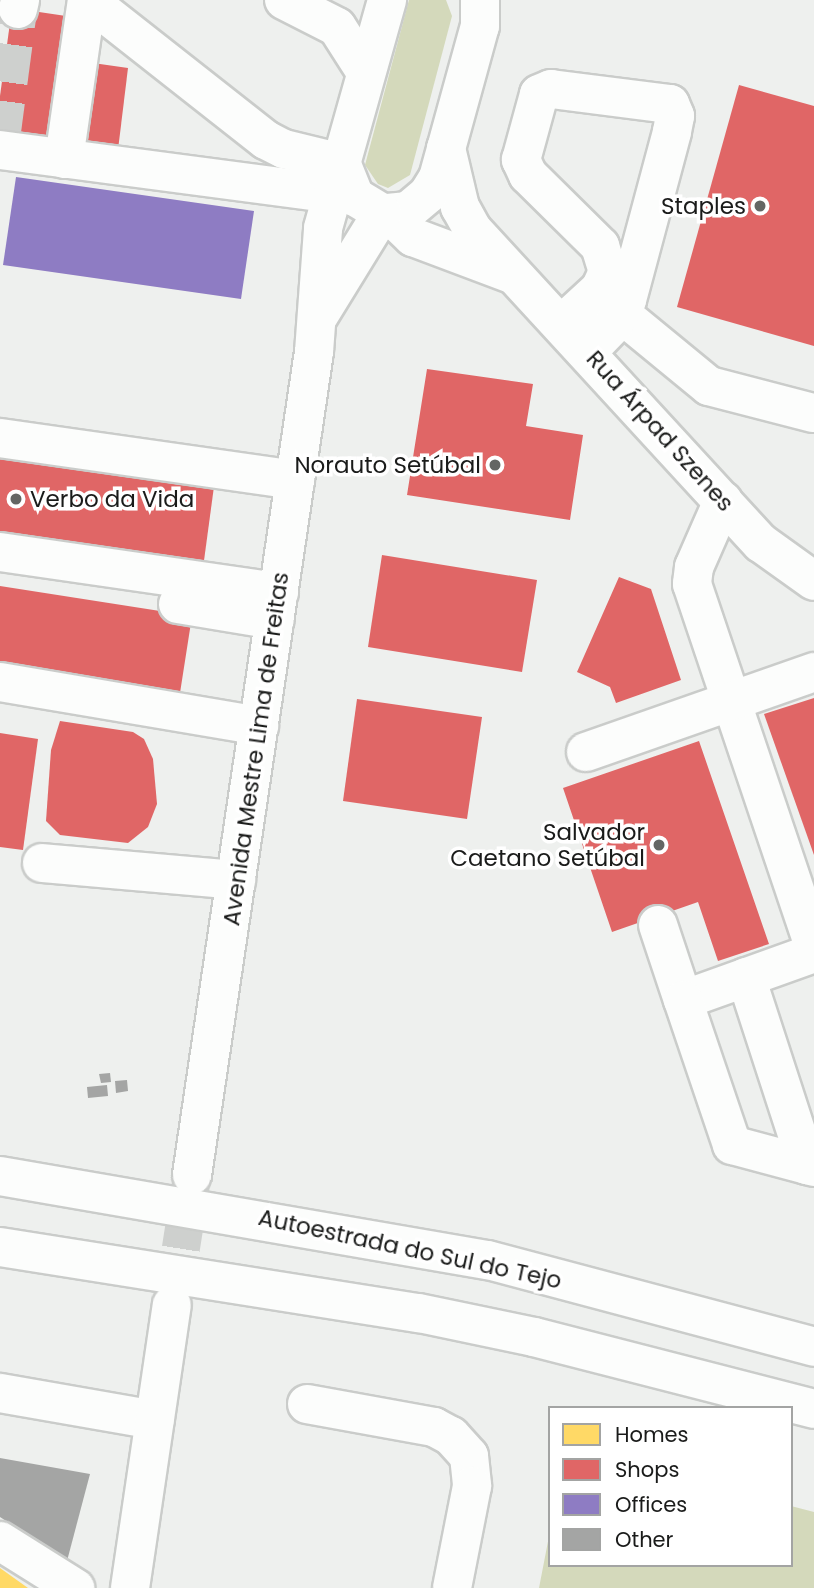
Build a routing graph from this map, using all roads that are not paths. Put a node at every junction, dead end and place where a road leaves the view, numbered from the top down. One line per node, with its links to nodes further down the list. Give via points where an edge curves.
1 (88, 0): 8 (main road); 9 (main road, via 266,140)
2 (285, 0): 5 (main road, via 337,27)
3 (387, 0): 5 (main road, Avenida Mestre Lima de Freitas)
4 (480, 0): 6 (main road, via 480,26)
5 (365, 71): 9 (main road, Avenida Mestre Lima de Freitas)
6 (446, 148): 10 (main road, via 428,194 408,211); 11 (main road, Rua Árpad Szenes, via 469,225)
7 (0, 150): 8 (main road)
8 (64, 159): 9 (main road)
9 (337, 178): 10 (main road, Rua Árpad Szenes, via 355,197); 13 (main road, Avenida Mestre Lima de Freitas, via 319,256)
10 (385, 213): 11 (main road, Rua Árpad Szenes, via 413,237); 13 (main road, Avenida Mestre Lima de Freitas)
11 (511, 273): 14 (main road, Rua Árpad Szenes)
12 (620, 313): 14 (main road, via 635,277 675,116 670,104 551,89 539,94 521,160 528,175 600,246 608,272 600,289); 15 (main road); 16 (main road, via 709,386)
13 (315, 322): 18 (main road, Avenida Mestre Lima de Freitas)
14 (562, 324): 15 (main road, Rua Árpad Szenes)
15 (588, 351): 19 (main road, Rua Árpad Szenes)
16 (813, 413)
17 (0, 438): 18 (main road)
18 (295, 480): 23 (main road, Avenida Mestre Lima de Freitas)
19 (723, 501): 22 (main road, Rua Árpad Szenes, via 761,543); 26 (main road, via 694,567 692,584)
20 (0, 552): 23 (main road)
21 (0, 573): 23 (main road)
22 (814, 581)
23 (277, 606): 27 (main road, Avenida Mestre Lima de Freitas)
24 (814, 672): 26 (main road)
25 (0, 682): 27 (main road)
26 (731, 701): 28 (main road); 32 (main road)
27 (259, 726): 30 (main road, Avenida Mestre Lima de Freitas)
28 (586, 752)
29 (42, 863): 30 (main road)
30 (236, 880): 37 (main road, Avenida Mestre Lima de Freitas)
31 (658, 925): 35 (main road)
32 (814, 947)
33 (814, 953): 34 (main road)
34 (746, 977): 35 (main road); 36 (main road)
35 (683, 1000): 36 (main road, via 732,1145)
36 (810, 1166)
37 (192, 1175)
38 (0, 1176): 41 (main road, Autoestrada do Sul do Tejo, via 488,1260)
39 (0, 1247): 44 (main road, via 419,1313 534,1337)
40 (172, 1305): 45 (main road)
41 (814, 1347)
42 (0, 1393): 45 (main road)
43 (307, 1404): 49 (main road, via 434,1427 451,1436 469,1456 472,1486)
44 (814, 1409)
45 (155, 1420): 48 (main road)
46 (0, 1541): 47 (main road)
47 (75, 1588)
48 (130, 1588)
49 (452, 1588)

